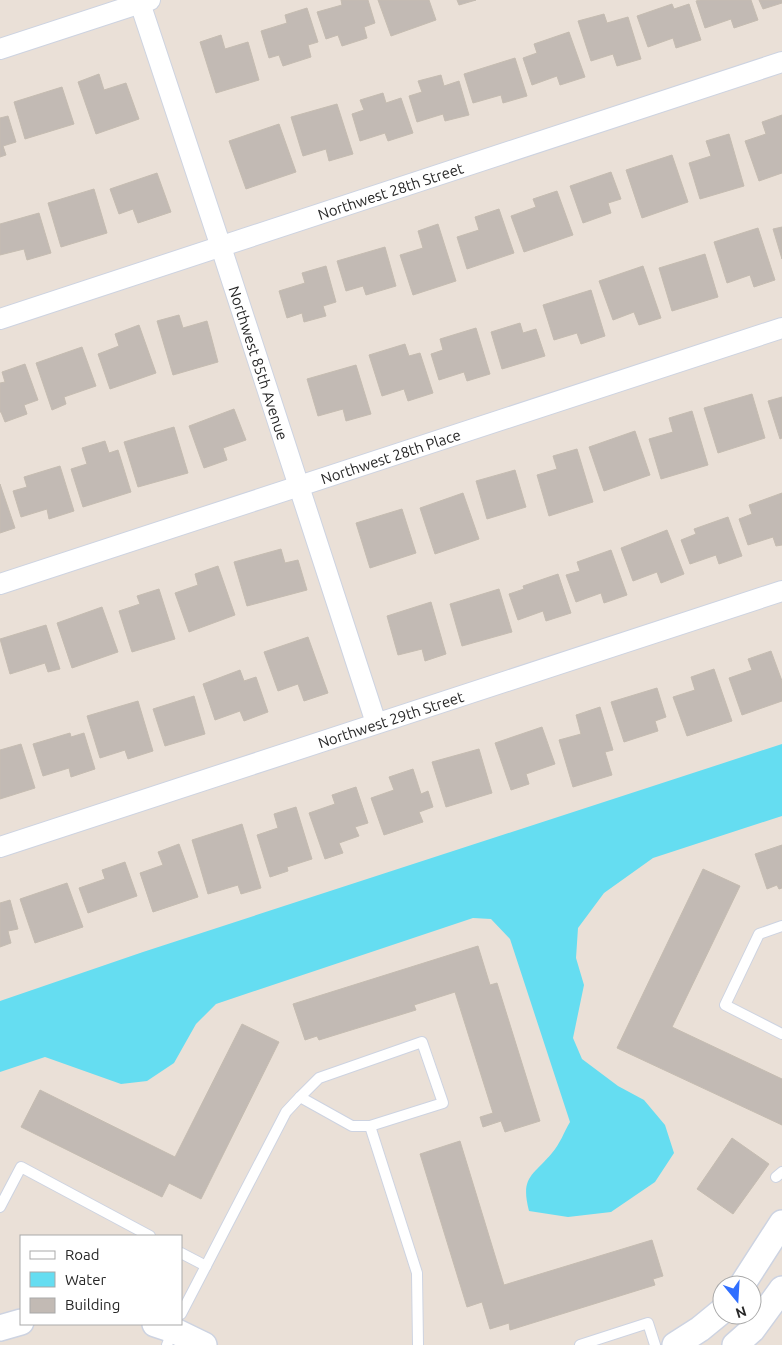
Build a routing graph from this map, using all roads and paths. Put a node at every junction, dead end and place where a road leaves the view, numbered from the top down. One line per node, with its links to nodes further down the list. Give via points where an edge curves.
1 (145, 2): 2 (street); 4 (street, Northwest 85th Avenue)
2 (0, 49)
3 (782, 62): 4 (street, Northwest 28th Street)
4 (222, 247): 5 (street, Northwest 28th Street); 7 (street, Northwest 85th Avenue)
5 (0, 319)
6 (782, 328): 7 (street, Northwest 28th Place)
7 (300, 486): 8 (street, Northwest 28th Place); 10 (street, Northwest 85th Avenue)
8 (0, 584)
9 (782, 590): 10 (street, Northwest 29th Street)
10 (376, 723): 11 (street, Northwest 29th Street)
11 (0, 847)
12 (782, 926): 13 (lane, via 759,934 725,1006)
13 (782, 1034)
14 (300, 1096): 15 (lane, via 352,1126); 15 (lane, via 319,1078 422,1042 443,1103); 20 (lane, via 286,1112)
15 (370, 1126): 29 (lane, via 417,1274)
16 (0, 1207): 18 (lane, via 21,1167)
17 (782, 1223): 21 (street)
18 (148, 1235)
19 (182, 1254): 20 (lane)
20 (206, 1266): 23 (lane)
21 (748, 1275)
22 (782, 1289): 33 (street, via 752,1330)
23 (182, 1307)
24 (712, 1319): 32 (street)
25 (20, 1322): 27 (street)
26 (170, 1327): 28 (street)
27 (0, 1328)
28 (204, 1345)
29 (418, 1345)
30 (580, 1345): 31 (lane, via 648,1323)
31 (656, 1345)
32 (675, 1345)
33 (735, 1345)

